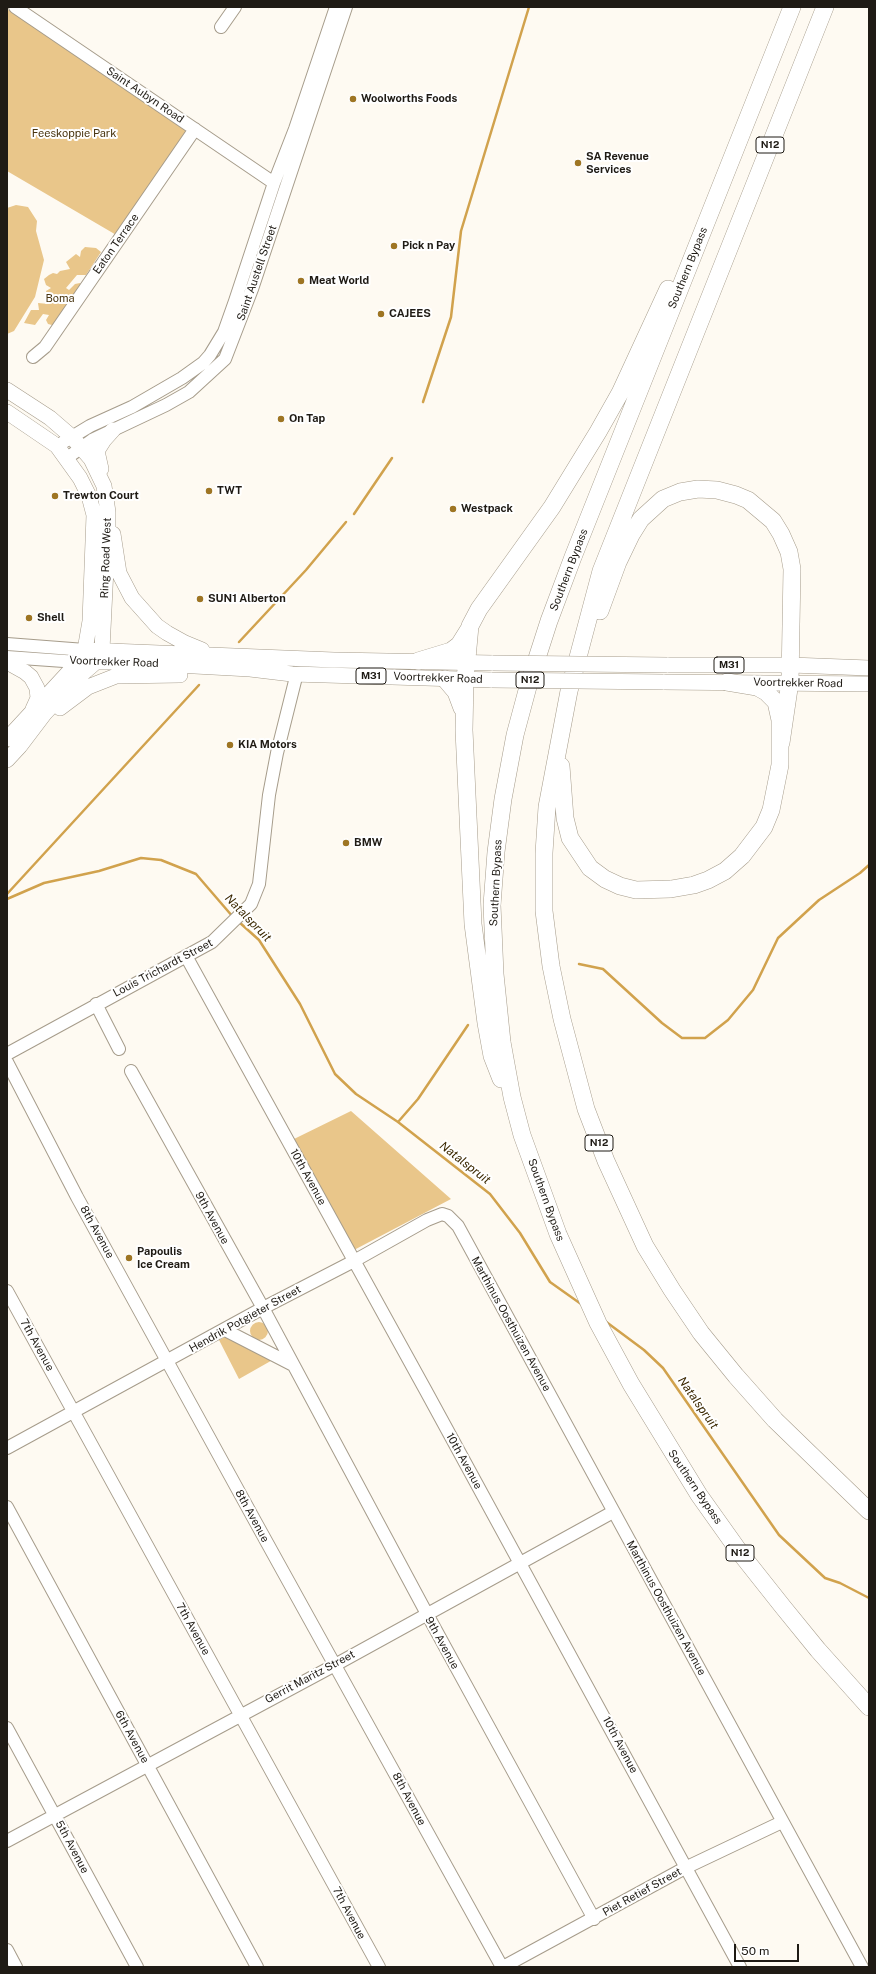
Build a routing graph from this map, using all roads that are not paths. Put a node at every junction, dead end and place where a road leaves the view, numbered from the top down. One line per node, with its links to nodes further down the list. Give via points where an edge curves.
1 (16, 7): 7 (street, Saint Aubyn Road)
2 (235, 7): 6 (street)
3 (338, 7): 9 (street, Saint Austell Street); 13 (street, Saint Austell Street, via 252,289 225,359 189,392)
4 (792, 7): 8 (highway, Southern Bypass / N12)
5 (825, 7): 37 (highway, N12, via 601,571)
6 (222, 27)
7 (195, 129): 9 (street, Saint Aubyn Road); 10 (street, Eaton Terrace, via 45,347)
8 (734, 152): 19 (highway, via 616,399 552,506 478,609); 50 (highway, Southern Bypass / N12, via 557,600 514,735 502,800 492,905 495,974 502,1042)
9 (274, 183): 14 (street, Saint Austell Street, via 236,301 224,332 210,355 182,378 132,407 90,426)
10 (33, 357)
11 (7, 390): 14 (main road, Ring Road West, via 50,418)
12 (7, 412): 15 (main road, Ring Road West)
13 (113, 430): 14 (street, Saint Austell Street, via 92,440); 17 (main road, via 97,451)
14 (77, 442): 15 (street, Saint Austell Street); 16 (street, Saint Austell Street); 17 (main road, Ring Road West, via 91,459)
15 (57, 446): 16 (main road, Ring Road West)
16 (67, 458): 22 (main road, Ring Road West, via 86,490 94,515 90,621)
17 (104, 486): 18 (main road, Ring Road West)
18 (108, 512): 21 (main road, via 120,573 132,598 157,626 167,633); 23 (main road, Ring Road West)
19 (470, 626): 25 (highway, via 459,645 451,651); 27 (highway)
20 (7, 644): 22 (street, Voortrekker Road / M31)
21 (213, 654): 23 (main road, Voortrekker Road / M31); 25 (main road, Voortrekker Road / M31, via 264,658)
22 (82, 656): 23 (main road, Voortrekker Road / M31); 24 (street, Voortrekker Road / M31); 39 (main road)
23 (99, 656): 30 (main road, Voortrekker Road / M31); 40 (main road, via 45,713)
24 (7, 657)
25 (418, 661): 27 (main road, Voortrekker Road / M31)
26 (7, 662): 39 (main road, via 31,677 37,688 36,705)
27 (467, 662): 28 (main road, Voortrekker Road / M31, bridge); 33 (highway)
28 (791, 665): 29 (main road, Voortrekker Road / M31); 35 (highway); 37 (highway, via 792,570 789,552 781,534 773,521 748,500 717,490 698,489 680,492 663,499 641,519 618,562)
29 (869, 668)
30 (194, 670): 31 (main road, Voortrekker Road / M31, via 250,669); 31 (main road, via 235,675); 40 (main road, via 130,675 103,680 76,695)
31 (294, 673): 32 (main road, Voortrekker Road / M31); 44 (street, Louis Trichardt Street, via 269,795 259,884 251,904 220,936)
32 (445, 679): 33 (main road, Voortrekker Road / M31); 38 (highway, via 459,696)
33 (465, 680): 34 (main road, Voortrekker Road / M31, bridge); 38 (highway)
34 (727, 682): 35 (main road, Voortrekker Road / M31); 42 (highway, via 757,687 776,702)
35 (790, 682): 36 (main road, Voortrekker Road / M31); 42 (highway)
36 (869, 684)
37 (569, 691): 41 (highway, N12)
38 (465, 716): 50 (highway, via 473,924 479,980 492,1056)
39 (28, 717): 40 (main road)
40 (13, 742): 43 (main road)
41 (559, 742): 42 (highway, via 565,818 570,838 579,854 590,868 605,879 620,886 653,891 694,885 708,880 725,871 756,840 771,810 780,765); 63 (highway, N12, via 547,807 544,911 551,966 562,1019 586,1109 606,1161 646,1246 701,1333 775,1420)
42 (781, 743)
43 (7, 760)
44 (186, 956): 45 (street, Louis Trichardt Street); 52 (street, 10th Avenue)
45 (96, 1004): 46 (street); 47 (street, Louis Trichardt Street)
46 (119, 1049)
47 (7, 1054)
48 (7, 1062): 58 (street, 8th Avenue, via 77,1197)
49 (131, 1071): 54 (street, 9th Avenue)
50 (522, 1135): 68 (highway, Southern Bypass / N12, via 558,1234 598,1323 631,1384 699,1495 741,1554 818,1650)
51 (470, 1249): 52 (street, Hendrik Potgieter Street, via 453,1220 442,1214); 64 (street, Marthinus Oosthuizen Avenue)
52 (354, 1261): 54 (street, Hendrik Potgieter Street); 65 (street, 10th Avenue)
53 (7, 1291): 60 (street, 7th Avenue)
54 (263, 1308): 55 (street, 9th Avenue); 56 (street, Hendrik Potgieter Street)
55 (274, 1329): 57 (street, via 268,1342); 59 (street, 9th Avenue)
56 (224, 1330): 57 (street); 58 (street, Hendrik Potgieter Street)
57 (259, 1348): 59 (street)
58 (168, 1361): 60 (street, Hendrik Potgieter Street); 67 (street, 8th Avenue)
59 (293, 1365): 66 (street, 9th Avenue)
60 (75, 1411): 61 (street, Hendrik Potgieter Street); 69 (street, 7th Avenue)
61 (7, 1448)
62 (7, 1507): 71 (street, 6th Avenue)
63 (869, 1511)
64 (613, 1512): 65 (street, Gerrit Maritz Street); 73 (street, Marthinus Oosthuizen Avenue)
65 (520, 1563): 66 (street, Gerrit Maritz Street); 75 (street, 10th Avenue)
66 (426, 1614): 67 (street, Gerrit Maritz Street); 76 (street, 9th Avenue)
67 (335, 1665): 69 (street, Gerrit Maritz Street); 82 (street, 8th Avenue)
68 (869, 1707)
69 (240, 1714): 71 (street, Gerrit Maritz Street); 81 (street, 7th Avenue)
70 (7, 1728): 72 (street, 5th Avenue)
71 (148, 1765): 72 (street, Gerrit Maritz Street); 80 (street, 6th Avenue)
72 (54, 1815): 74 (street, Gerrit Maritz Street); 79 (street, 5th Avenue)
73 (782, 1822): 75 (street, Piet Retief Street); 84 (street, Marthinus Oosthuizen Avenue)
74 (7, 1841)
75 (685, 1868): 76 (street, Piet Retief Street); 83 (street, 10th Avenue)
76 (594, 1919): 82 (street, Piet Retief Street)
77 (7, 1950): 78 (street)
78 (16, 1967)
79 (137, 1967)
80 (257, 1967)
81 (379, 1967)
82 (503, 1967)
83 (740, 1967)
84 (862, 1967)

